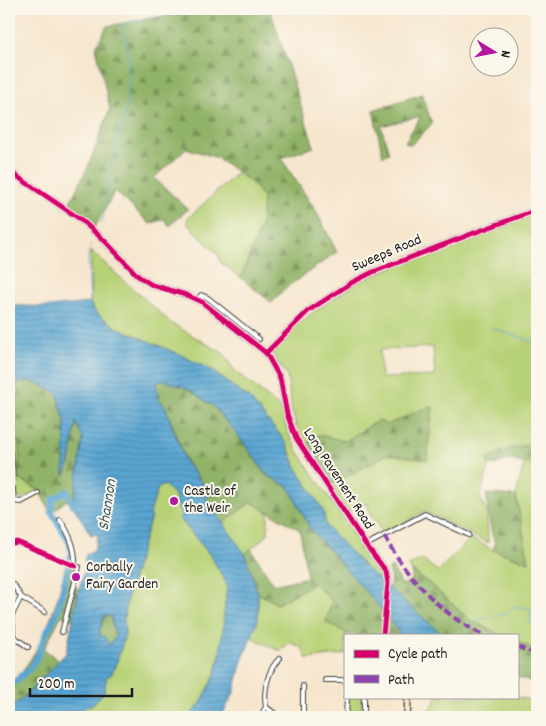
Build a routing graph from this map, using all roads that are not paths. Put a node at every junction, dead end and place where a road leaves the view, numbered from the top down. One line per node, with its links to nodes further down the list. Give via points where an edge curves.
1 (9, 170): 3 (main road, Long Pavement Road, via 80,219 138,276 152,285)
2 (537, 210): 5 (main road, Sweeps Road, via 479,230 351,283 308,311)
3 (198, 300): 4 (street, via 201,295 208,298); 5 (main road, Long Pavement Road)
4 (259, 339)
5 (266, 353): 14 (main road, Long Pavement Road, via 280,378 287,414 296,438)
6 (9, 449): 7 (street)
7 (10, 476): 9 (street)
8 (38, 493): 9 (street, via 21,502)
9 (14, 500): 10 (street)
10 (9, 508)
11 (60, 520): 15 (street, via 71,540)
12 (469, 536): 14 (street, via 424,514)
13 (9, 542): 15 (street, via 17,542)
14 (366, 546): 22 (main road, Long Pavement Road, via 388,575)
15 (76, 566): 21 (street, via 79,567)
16 (9, 581): 17 (street)
17 (21, 597): 19 (street); 20 (street)
18 (9, 611): 20 (street)
19 (45, 612)
20 (11, 617): 23 (street)
21 (62, 632)
22 (383, 633)
23 (13, 636): 24 (street); 25 (street)
24 (9, 641)
25 (28, 647)
26 (280, 658): 33 (street, via 268,680)
27 (324, 680): 28 (street)
28 (344, 681)
29 (303, 686): 36 (street)
30 (347, 698): 37 (street)
31 (364, 698): 38 (street)
32 (408, 698): 39 (main road)
33 (266, 708): 34 (street); 35 (street)
34 (260, 717)
35 (278, 717)
36 (303, 717)
37 (346, 717)
38 (364, 717)
39 (407, 717)

